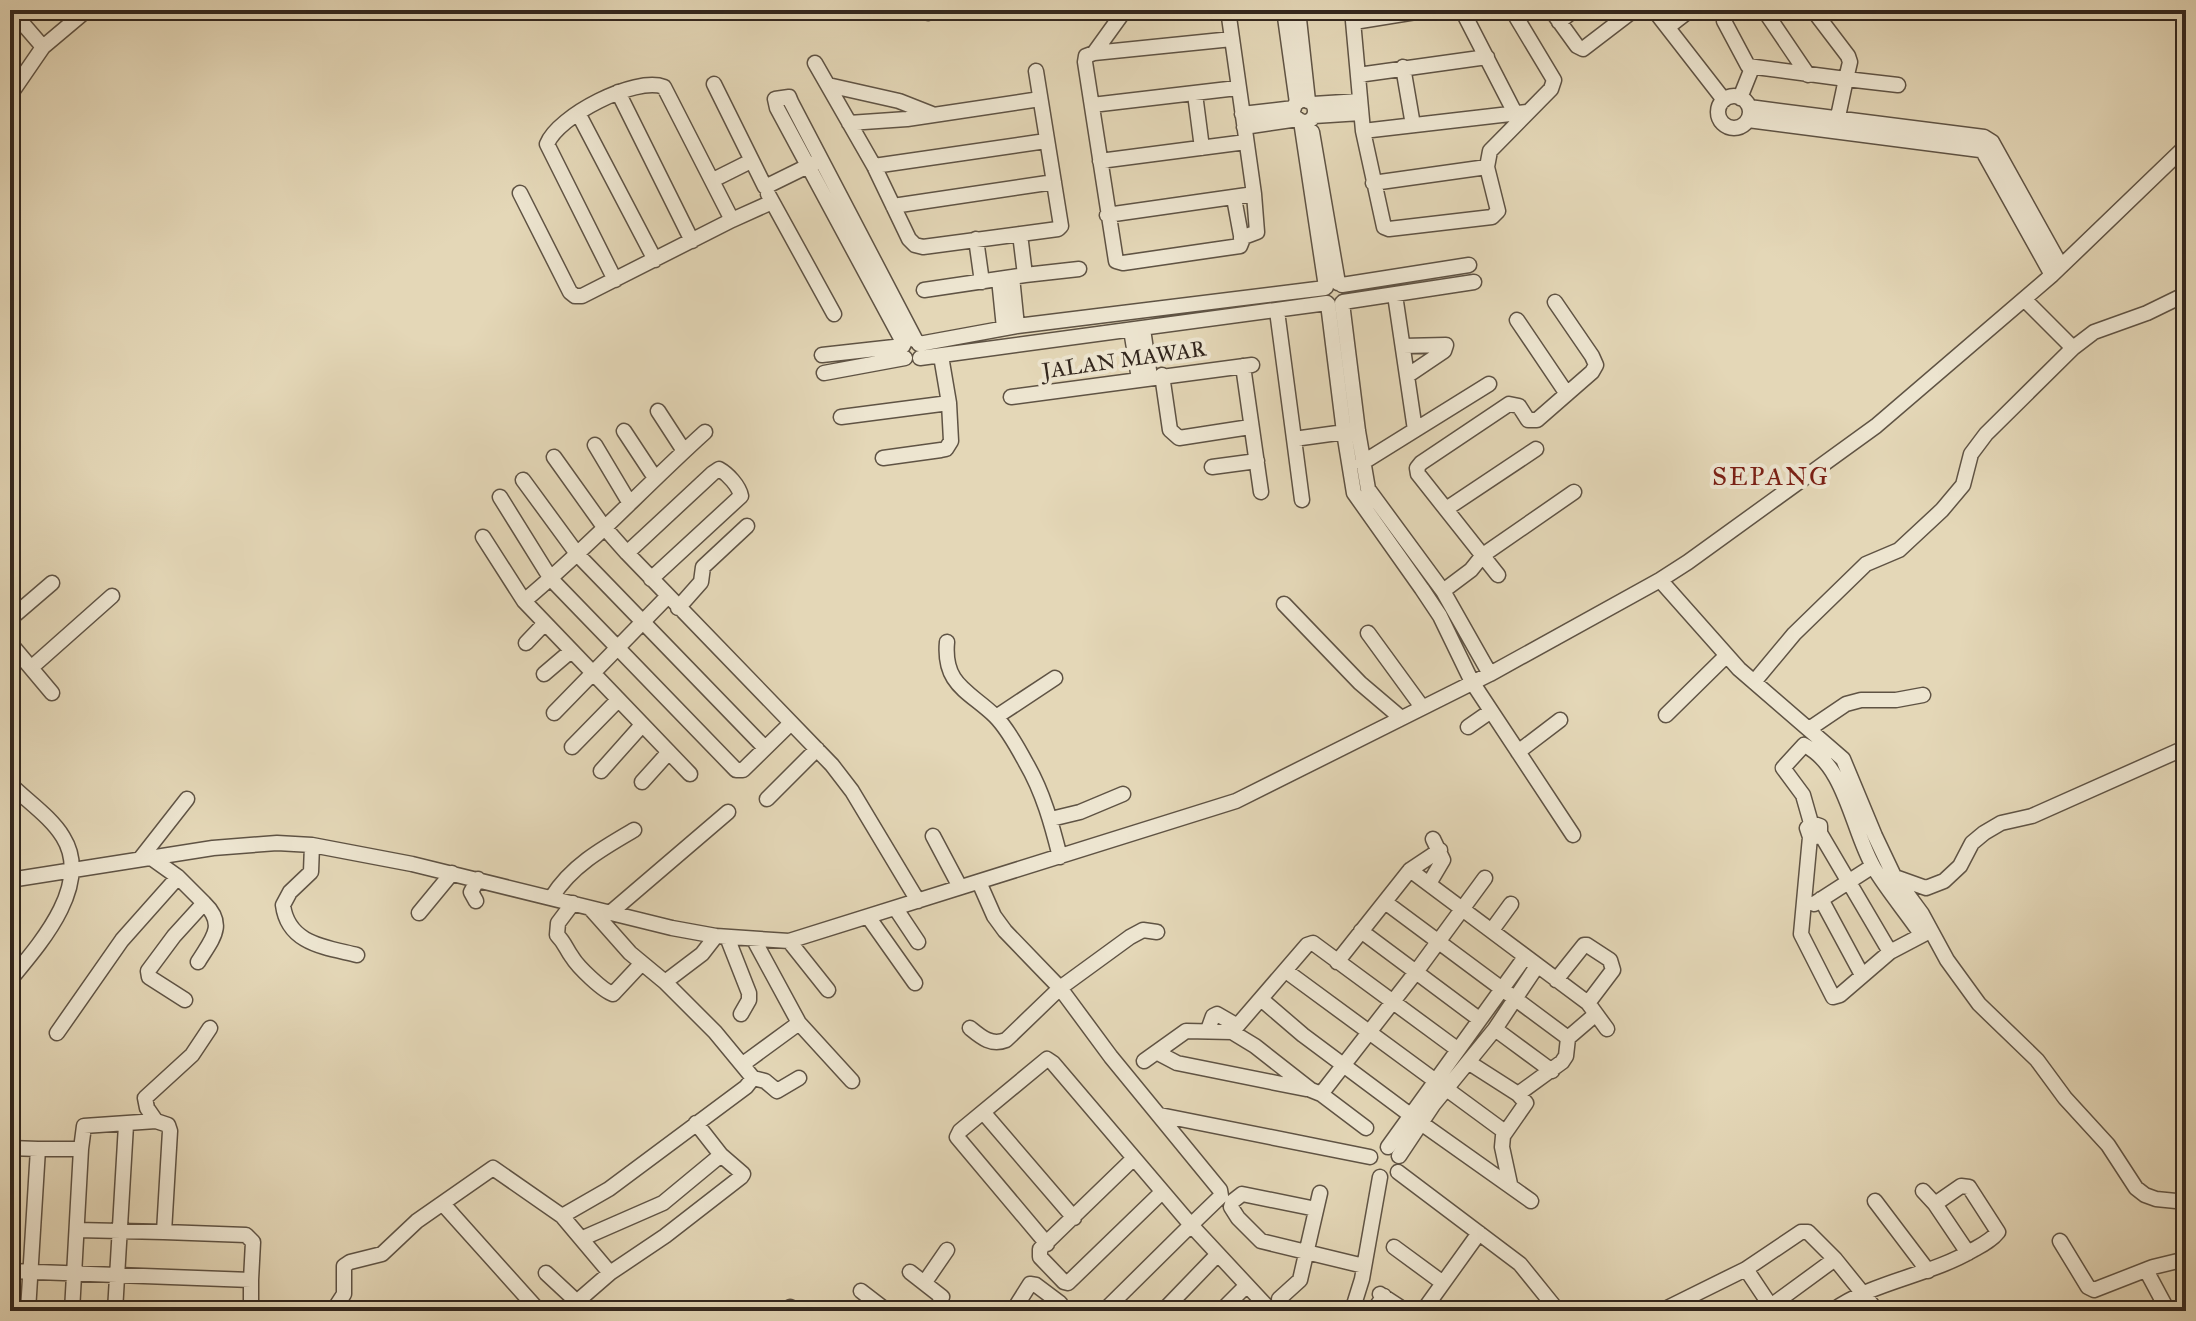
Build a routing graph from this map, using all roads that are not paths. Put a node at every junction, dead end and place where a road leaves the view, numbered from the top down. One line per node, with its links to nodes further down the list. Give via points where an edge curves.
1 (11, 10): 21 (street)
2 (87, 10): 21 (street)
3 (1125, 10): 22 (street)
4 (1228, 10): 20 (street)
5 (1284, 10): 43 (street)
6 (1298, 10): 43 (street)
7 (1428, 10): 17 (street)
8 (1462, 10): 23 (street)
9 (1512, 10): 44 (street, via 1554,80 1551,89)
10 (1574, 10): 18 (street)
11 (1634, 10): 18 (street, via 1583,49)
12 (1654, 10): 19 (street)
13 (1690, 10): 19 (street)
14 (1725, 10): 26 (street, via 1724,21)
15 (1764, 10): 29 (street)
16 (1813, 10): 30 (street, via 1848,56)
17 (1353, 16): 28 (street)
18 (1555, 16)
19 (1668, 27): 39 (street)
20 (1232, 39): 22 (street); 34 (street)
21 (43, 47): 36 (street)
22 (1094, 53): 40 (street, via 1085,62)
23 (1487, 57): 25 (street); 44 (street)
24 (815, 63): 32 (street)
25 (1403, 67): 28 (street); 50 (street)
26 (1752, 68): 29 (street); 42 (street)
27 (1036, 71): 38 (street)
28 (1358, 75): 41 (street)
29 (1808, 75): 30 (street)
30 (1846, 79): 33 (street); 49 (street)
31 (714, 84): 56 (street)
32 (828, 85): 46 (street, via 899,101); 48 (street)
33 (1898, 85)
34 (1237, 88): 37 (street); 47 (street)
35 (618, 92): 45 (street); 60 (street, via 643,84 664,87); 74 (street)
36 (11, 93)
37 (1195, 94): 40 (street); 54 (street)
38 (1040, 99): 46 (street); 52 (street)
39 (1724, 100): 42 (street, via 1731,97); 42 (street, via 1718,116 1725,126 1738,128)
40 (1092, 105): 57 (street)
41 (1360, 107): 43 (street); 51 (street)
42 (1746, 108): 49 (street)
43 (1304, 112): 47 (street); 84 (street)
44 (1521, 112): 50 (street); 59 (street, via 1490,151)
45 (578, 113): 75 (street); 80 (street, via 547,144)
46 (933, 115): 48 (street)
47 (1243, 120): 53 (street)
48 (849, 123): 58 (street)
49 (1837, 124): 78 (street, via 1984,153 1998,166)
50 (1413, 125): 51 (street)
51 (1363, 131): 62 (street)
52 (1046, 141): 58 (street); 61 (street)
53 (1246, 142): 54 (street); 65 (street)
54 (1202, 148): 57 (street)
55 (2183, 155): 78 (street)
56 (751, 161): 60 (street); 63 (street)
57 (1100, 161): 69 (street)
58 (874, 166): 68 (street)
59 (1487, 167): 62 (street); 62 (street, via 1498,211 1492,217 1389,229 1384,227)
60 (713, 180): 70 (street)
61 (1054, 182): 68 (street); 71 (street, via 1061,226)
62 (1373, 183)
63 (765, 187): 67 (street); 96 (street, via 814,163)
64 (520, 193): 80 (street, via 572,294 582,296)
65 (1254, 194): 66 (street); 72 (street, via 1257,232)
66 (1234, 198): 69 (street); 72 (street)
67 (772, 202): 70 (street); 90 (street)
68 (893, 206): 73 (street, via 915,245)
69 (1107, 215): 72 (street, via 1120,263 1237,248)
70 (732, 220): 74 (street)
71 (1020, 234): 73 (street); 79 (street)
72 (1241, 238)
73 (976, 239): 81 (street)
74 (692, 241): 75 (street)
75 (655, 260): 80 (street)
76 (1469, 265): 84 (street)
77 (1079, 269): 79 (street)
78 (2056, 270): 87 (street)
79 (1012, 277): 81 (street); 92 (street)
80 (615, 280)
81 (982, 282): 83 (street)
82 (1474, 282): 86 (street)
83 (924, 290)
84 (1334, 294): 86 (street); 89 (street); 92 (street); 112 (street)
85 (2186, 294): 95 (street, via 2094,332)
86 (1395, 295): 94 (street)
87 (2024, 299): 95 (street); 140 (street, via 1876,426)
88 (1555, 302): 103 (street, via 1596,365)
89 (1277, 311): 93 (street); 113 (street)
90 (834, 314)
91 (1517, 320): 103 (street)
92 (1011, 327): 96 (street)
93 (1137, 330): 98 (street); 101 (street)
94 (1403, 346): 100 (street); 100 (street, via 1447,347)
95 (2073, 348): 166 (street, via 1986,434 1971,454 1963,485 1942,510 1908,543 1866,564 1794,634)
96 (911, 349): 97 (street); 98 (street); 99 (street)
97 (822, 355)
98 (941, 356): 105 (street)
99 (824, 373)
100 (1407, 376): 109 (street)
101 (1150, 377): 104 (street, JALAN MAWAR); 108 (street, via 1170,430 1179,438); 108 (street, JALAN MAWAR, via 1248,365)
102 (1489, 384): 109 (street)
103 (1567, 394): 129 (street, via 1532,421 1519,406 1509,404 1421,463 1418,474)
104 (1011, 397)
105 (949, 403): 107 (street); 118 (street, via 951,441 946,449)
106 (658, 411): 116 (street)
107 (841, 417)
108 (1250, 427): 119 (street)
109 (1415, 430): 120 (street)
110 (624, 431): 122 (street)
111 (705, 432): 116 (street)
112 (1351, 432): 113 (street); 120 (street); 130 (street, via 1354,493)
113 (1294, 439): 127 (street)
114 (595, 445): 128 (street)
115 (1536, 449): 129 (street)
116 (684, 451): 122 (street)
117 (554, 457): 132 (street)
118 (883, 458)
119 (1257, 461): 121 (street); 124 (street)
120 (1362, 463): 130 (street)
121 (1212, 467)
122 (655, 478): 128 (street)
123 (523, 480): 135 (street)
124 (1261, 492)
125 (1574, 492): 136 (street)
126 (500, 497): 138 (street)
127 (1302, 500)
128 (629, 502): 132 (street)
129 (1446, 509): 136 (street)
130 (1384, 523): 142 (street); 147 (street)
131 (747, 526): 145 (street, via 703,567 701,582)
132 (604, 527): 134 (street); 135 (street)
133 (483, 537): 144 (street)
134 (627, 553): 139 (street); 139 (street, via 713,473 724,472 741,496)
135 (578, 555): 138 (street); 149 (street)
136 (1483, 555): 137 (street); 142 (street)
137 (1498, 575)
138 (551, 579): 144 (street); 157 (street)
139 (651, 579): 145 (street)
140 (1660, 580): 159 (street); 163 (street)
141 (52, 583): 148 (street)
142 (1443, 591): 147 (street)
143 (112, 596): 160 (street)
144 (524, 601): 150 (street)
145 (673, 603): 149 (street); 177 (street)
146 (1284, 604): 175 (street)
147 (1446, 612): 152 (street); 156 (street)
148 (10, 619)
149 (643, 621): 157 (street); 182 (street)
150 (545, 623): 155 (street); 158 (street)
151 (1368, 633): 170 (street)
152 (1469, 636): 156 (street); 163 (street)
153 (947, 642): 174 (street, via 951,676)
154 (10, 643): 160 (street)
155 (526, 643)
156 (1454, 643): 165 (street)
157 (617, 646): 161 (street); 182 (street, via 736,770 743,770)
158 (571, 651): 161 (street); 162 (street)
159 (1726, 656): 166 (street); 173 (street)
160 (32, 667): 167 (street)
161 (592, 672): 169 (street); 172 (street)
162 (544, 674)
163 (1490, 674): 165 (street)
164 (1055, 678): 174 (street)
165 (1472, 682): 170 (street); 171 (street)
166 (1754, 682): 180 (street)
167 (52, 693)
168 (1923, 695): 180 (street, via 1846,704)
169 (618, 700): 178 (street); 181 (street)
170 (1422, 707): 175 (street)
171 (1491, 711): 179 (street); 185 (street)
172 (554, 713)
173 (1666, 715)
174 (996, 717): 195 (street, via 1027,765)
175 (1400, 717): 201 (street, via 1236,801)
176 (1560, 720): 185 (street)
177 (791, 723): 182 (street); 183 (street)
178 (642, 725): 184 (street); 187 (street)
179 (1468, 727)
180 (1809, 729): 207 (street, via 1843,759)
181 (572, 747)
182 (765, 748)
183 (817, 749): 193 (street); 219 (street, via 852,791)
184 (669, 752): 188 (street); 189 (street)
185 (1518, 752): 198 (street)
186 (2186, 752): 207 (street, via 2032,816 2001,823 1972,843 1944,881 1926,888)
187 (601, 771)
188 (690, 774)
189 (642, 782)
190 (10, 784): 204 (street, via 61,834)
191 (1123, 794): 195 (street)
192 (187, 799): 202 (street)
193 (767, 799)
194 (728, 812): 229 (street)
195 (1051, 819): 201 (street)
196 (634, 830): 216 (street, via 569,874)
197 (1814, 831): 203 (street, via 1803,795 1783,768 1802,745 1832,771); 211 (street); 227 (street)
198 (1573, 835)
199 (933, 836): 215 (street)
200 (312, 845): 202 (street, via 239,845); 206 (street); 241 (street, via 311,872 283,905 288,923 293,933 314,944)
201 (1060, 857): 212 (street)
202 (145, 858): 204 (street); 208 (street)
203 (1873, 866): 211 (street); 234 (street)
204 (73, 870): 214 (street); 249 (street, via 57,914)
205 (1410, 870): 213 (street); 213 (street, via 1437,845 1443,860); 220 (street)
206 (452, 873): 210 (street); 228 (street)
207 (1894, 876): 234 (street)
208 (178, 877): 221 (street); 269 (street, via 122,940)
209 (1485, 878): 224 (street)
210 (478, 879): 216 (street); 218 (street, via 471,892)
211 (1849, 881): 217 (street); 240 (street)
212 (979, 882): 215 (street); 253 (street, via 1005,931)
213 (1430, 882): 224 (street)
214 (11, 883)
215 (960, 887): 219 (street)
216 (552, 897): 222 (street)
217 (1821, 899): 227 (street); 248 (street)
218 (476, 901)
219 (918, 901): 226 (street)
220 (1385, 902): 232 (street); 238 (street)
221 (204, 903): 242 (street, via 218,923); 258 (street, via 148,971 149,977)
222 (573, 903): 225 (street); 245 (street, via 558,923 557,935 601,988 613,994)
223 (1511, 904): 231 (street)
224 (1463, 908): 231 (street); 238 (street)
225 (591, 909): 229 (street); 245 (street)
226 (896, 909): 230 (street); 239 (street)
227 (1803, 911): 248 (street, via 1802,937 1833,997)
228 (419, 913)
229 (610, 913): 235 (street)
230 (869, 918): 237 (street); 252 (street)
231 (1492, 930): 244 (street)
232 (1361, 931): 243 (street); 247 (street)
233 (1157, 932): 253 (street, via 1137,932)
234 (1927, 932): 240 (street); 308 (street, via 1979,1004 2037,1060 2108,1145 2136,1188 2156,1199)
235 (722, 937): 236 (street); 251 (street); 261 (street, via 749,993)
236 (754, 940): 237 (street); 263 (street)
237 (789, 941): 255 (street)
238 (1439, 941): 247 (street); 254 (street)
239 (918, 942)
240 (1890, 952): 248 (street)
241 (357, 955)
242 (198, 962)
243 (1337, 962): 246 (street, via 1313,943); 259 (street)
244 (1531, 962): 250 (street); 254 (street); 256 (street)
245 (642, 963): 251 (street)
246 (1286, 971): 257 (street); 270 (street)
247 (1416, 972): 259 (street); 262 (street)
248 (1862, 975)
249 (10, 980)
250 (1556, 980): 260 (street); 260 (street, via 1584,945 1610,960 1613,970)
251 (665, 982): 276 (street)
252 (915, 983)
253 (1060, 988): 265 (street, via 1006,1040 991,1042); 286 (street)
254 (1502, 988): 256 (street); 262 (street)
255 (828, 990)
256 (1515, 998): 267 (street); 271 (street)
257 (1261, 999): 266 (street); 277 (street)
258 (185, 1000)
259 (1392, 1003): 270 (street); 272 (street)
260 (1592, 1009): 268 (street); 271 (street)
261 (741, 1014)
262 (1479, 1019): 272 (street)
263 (799, 1023): 276 (street); 281 (street)
264 (210, 1028): 288 (street, via 192,1055 145,1098)
265 (970, 1028)
266 (1234, 1029): 273 (street, via 1186,1031); 283 (street)
267 (1495, 1029): 275 (street); 278 (street)
268 (1607, 1029)
269 (57, 1033)
270 (1369, 1033): 277 (street); 282 (street)
271 (1568, 1038): 278 (street, via 1566,1056)
272 (1457, 1049): 282 (street)
273 (1158, 1053): 274 (street); 283 (street, via 1177,1063)
274 (1144, 1061)
275 (1468, 1062): 282 (street); 284 (street)
276 (743, 1064): 279 (street)
277 (1344, 1065): 283 (street); 287 (street)
278 (1552, 1071): 284 (street)
279 (753, 1078): 280 (street, via 777,1091); 289 (street)
280 (799, 1078)
281 (852, 1081)
282 (1439, 1085): 287 (street); 292 (street)
283 (1316, 1092): 291 (street)
284 (1518, 1094): 292 (street, via 1526,1106)
285 (983, 1112): 299 (street, via 1047,1059); 313 (street); 321 (street, via 957,1137)
286 (1160, 1115): 298 (street); 314 (street, via 1222,1193)
287 (1416, 1119): 296 (street); 302 (street)
288 (156, 1121): 290 (street); 317 (street, via 170,1131)
289 (696, 1123): 297 (street); 312 (street, via 609,1189)
290 (126, 1125): 295 (street, via 84,1126); 316 (street)
291 (1366, 1128)
292 (1505, 1132): 302 (street, via 1502,1147)
293 (10, 1148): 294 (street)
294 (38, 1149): 295 (street); 334 (street)
295 (81, 1149): 315 (street)
296 (1393, 1151): 298 (street, via 1379,1148); 300 (street, via 1401,1164)
297 (721, 1155): 319 (street, via 663,1203); 337 (street, via 741,1177)
298 (1370, 1157): 301 (street, via 1371,1169)
299 (1133, 1159): 304 (street); 313 (street)
300 (1398, 1172): 301 (street); 318 (street)
301 (1380, 1177): 329 (street)
302 (1510, 1184): 306 (street)
303 (1923, 1191): 310 (street)
304 (1161, 1193): 314 (street); 321 (street, via 1068,1283 1040,1257)
305 (1320, 1193): 311 (street)
306 (1531, 1201)
307 (1875, 1201): 333 (street)
308 (2186, 1202)
309 (443, 1204): 312 (street, via 493,1168); 353 (street, via 382,1254 344,1266 344,1294); 354 (street)
310 (1935, 1204): 325 (street); 325 (street, via 1965,1184 1996,1225 1994,1238)
311 (1316, 1209): 324 (street); 324 (street, via 1242,1194 1231,1207 1261,1241)
312 (562, 1216): 319 (street)
313 (1074, 1218): 321 (street)
314 (1191, 1225): 326 (street); 360 (street)
315 (77, 1230): 316 (street); 338 (street)
316 (120, 1230): 317 (street); 339 (street)
317 (164, 1232): 340 (street, via 246,1235 253,1242)
318 (1479, 1233): 342 (street); 367 (street, via 1520,1264)
319 (583, 1238): 337 (street)
320 (2060, 1241): 331 (street, via 2091,1289)
321 (1047, 1244)
322 (1394, 1247): 342 (street)
323 (947, 1250): 341 (street)
324 (1308, 1252): 329 (street); 347 (street, via 1300,1280)
325 (1968, 1253): 333 (street)
326 (1217, 1255): 343 (street); 361 (street)
327 (1835, 1259): 330 (street, via 1808,1232 1801,1232); 345 (street); 348 (street)
328 (2186, 1259): 331 (street)
329 (1364, 1266): 363 (street)
330 (1746, 1269): 348 (street); 368 (street)
331 (2146, 1270): 371 (street)
332 (10, 1271): 334 (street)
333 (1928, 1271): 345 (street)
334 (31, 1272): 338 (street); 349 (street)
335 (910, 1272): 341 (street)
336 (546, 1273): 337 (street, via 575,1300)
337 (610, 1273)
338 (73, 1274): 339 (street); 350 (street)
339 (118, 1277): 340 (street); 351 (street)
340 (251, 1280): 352 (street)
341 (925, 1282): 358 (street, via 942,1297)
342 (1443, 1283): 366 (street)
343 (1246, 1286): 347 (street); 362 (street)
344 (861, 1291): 357 (street)
345 (1865, 1294): 369 (street); 370 (street)
346 (1060, 1303): 359 (street, via 1030,1284)
347 (1275, 1305)
348 (1770, 1310)
349 (28, 1311)
350 (72, 1311)
351 (115, 1311)
352 (251, 1311)
353 (333, 1311)
354 (539, 1311)
355 (784, 1311): 356 (street)
356 (797, 1311)
357 (887, 1311)
358 (936, 1311)
359 (1013, 1311)
360 (1104, 1311)
361 (1163, 1311)
362 (1221, 1311)
363 (1352, 1311)
364 (1373, 1311): 365 (street, via 1382,1295)
365 (1406, 1311)
366 (1423, 1311)
367 (1558, 1311)
368 (1661, 1311)
369 (1832, 1311)
370 (1877, 1311)
371 (2168, 1311)

